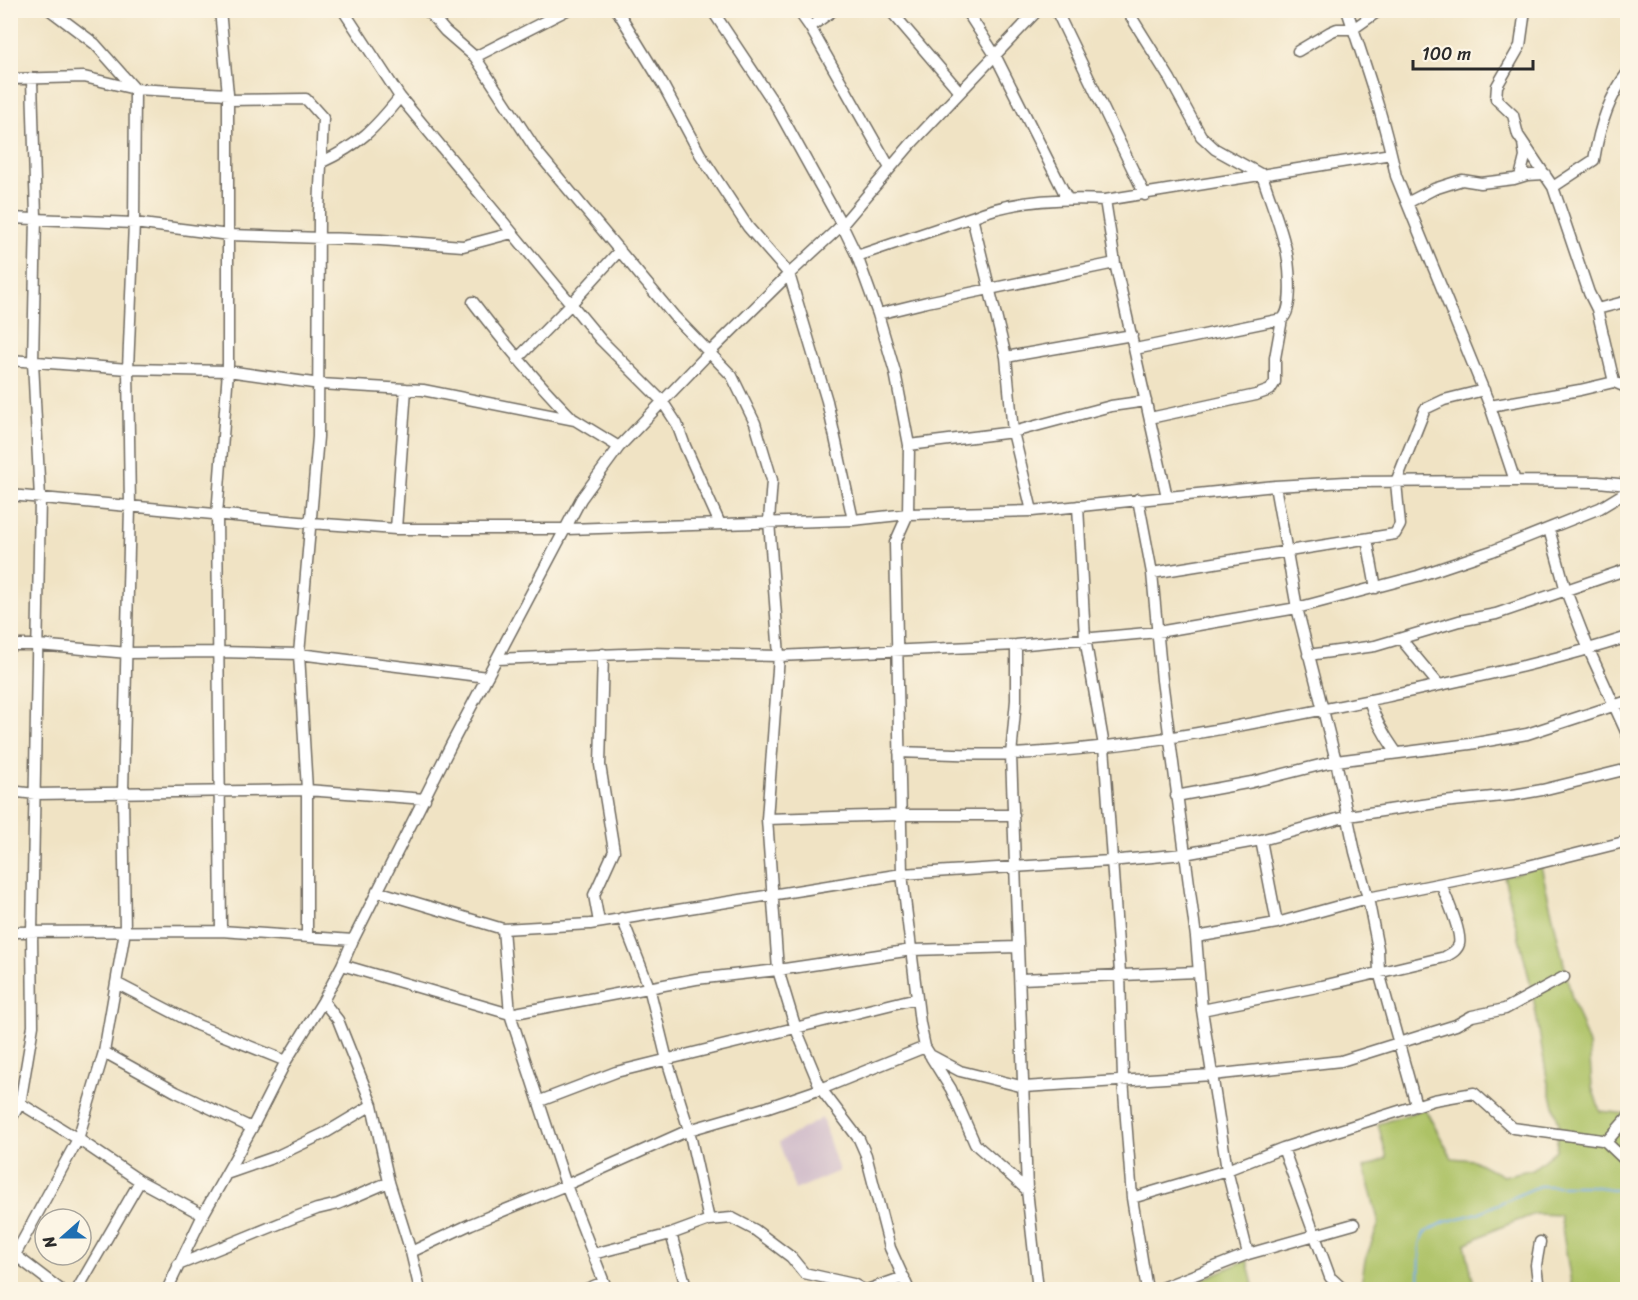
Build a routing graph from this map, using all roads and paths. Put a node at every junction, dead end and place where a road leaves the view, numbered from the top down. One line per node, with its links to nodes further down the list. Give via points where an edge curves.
1 (50, 10): 26 (street, via 94,44)
2 (220, 10): 28 (street)
3 (343, 10): 29 (street)
4 (427, 10): 22 (street)
5 (567, 10): 22 (street)
6 (617, 10): 53 (street, via 706,163 748,227)
7 (712, 10): 46 (street, via 776,106)
8 (798, 10): 18 (street)
9 (834, 10): 18 (street)
10 (890, 10): 27 (street)
11 (966, 10): 21 (street)
12 (1056, 10): 38 (street)
13 (1126, 10): 35 (street, via 1201,136 1215,149)
14 (1347, 10): 19 (street)
15 (1380, 10): 19 (street)
16 (1526, 10): 30 (street, via 1520,46 1497,86 1496,95 1513,115)
17 (1037, 11): 21 (street)
18 (810, 27): 33 (street)
19 (1353, 29): 20 (street, via 1337,29); 31 (street)
20 (1298, 51)
21 (995, 55): 27 (street); 39 (street)
22 (475, 57): 50 (street, via 538,153)
23 (1628, 72): 37 (street, via 1603,118 1594,160)
24 (10, 79): 25 (street)
25 (32, 80): 26 (street, via 84,77); 42 (street)
26 (135, 89): 28 (street); 45 (street)
27 (960, 92): 33 (street)
28 (228, 97): 32 (street, via 306,99 323,118); 48 (street)
29 (400, 97): 32 (street, via 363,138); 47 (street)
30 (1522, 142): 34 (street); 36 (street, via 1525,157)
31 (1391, 154): 35 (street); 41 (street)
32 (322, 162): 49 (street)
33 (890, 168): 46 (street)
34 (1545, 174): 36 (street); 37 (street)
35 (1262, 175): 38 (street); 60 (street, via 1287,257 1289,308)
36 (1520, 177): 41 (street, via 1481,183 1452,182)
37 (1552, 187): 58 (street)
38 (1145, 195): 40 (street)
39 (1067, 198): 40 (street); 43 (street, via 990,209)
40 (1105, 200): 52 (street)
41 (1407, 204): 74 (street)
42 (36, 217): 44 (street); 45 (street); 67 (street)
43 (972, 217): 51 (street); 54 (street)
44 (10, 218)
45 (134, 223): 48 (street); 68 (street)
46 (842, 225): 51 (street); 53 (street)
47 (512, 233): 49 (street, via 463,246); 57 (street)
48 (229, 235): 49 (street); 69 (street)
49 (319, 239): 71 (street)
50 (620, 250): 57 (street); 63 (street, via 674,316)
51 (857, 256): 59 (street)
52 (1115, 263): 54 (street); 61 (street)
53 (789, 274): 63 (street); 97 (street, via 827,401)
54 (988, 290): 59 (street); 64 (street)
55 (1628, 301): 58 (street)
56 (473, 302): 65 (street)
57 (571, 304): 65 (street); 75 (street)
58 (1597, 309): 70 (street)
59 (878, 314): 81 (street, via 895,372)
60 (1282, 319): 62 (street); 78 (street, via 1275,382 1270,390)
61 (1132, 335): 62 (street); 64 (street)
62 (1135, 349): 76 (street)
63 (710, 352): 75 (street); 98 (street, via 732,376 755,423 772,480)
64 (1006, 357): 80 (street)
65 (517, 359): 79 (street)
66 (10, 360): 67 (street)
67 (33, 362): 68 (street); 90 (street)
68 (128, 369): 69 (street); 93 (street)
69 (228, 371): 71 (street); 96 (street)
70 (1614, 382): 73 (street); 77 (street)
71 (320, 384): 72 (street); 99 (street)
72 (406, 388): 79 (street); 101 (street)
73 (1628, 388)
74 (1484, 390): 77 (street); 84 (street, via 1425,409)
75 (663, 401): 82 (street); 100 (street, via 677,424)
76 (1146, 401): 78 (street); 80 (street, via 1111,406)
77 (1490, 406): 83 (street)
78 (1150, 418): 89 (street)
79 (575, 420): 82 (street)
80 (1013, 432): 81 (street); 94 (street)
81 (909, 445): 95 (street)
82 (619, 447): 102 (street, via 582,499)
83 (1515, 481): 84 (street); 85 (street)
84 (1396, 482): 86 (street); 104 (street, via 1398,530)
85 (1628, 485)
86 (1275, 486): 89 (street); 105 (street)
87 (1628, 491): 103 (street, via 1600,508)
88 (10, 495): 90 (street)
89 (1167, 497): 91 (street)
90 (40, 498): 93 (street); 116 (street)
91 (1138, 499): 92 (street); 107 (street)
92 (1078, 506): 94 (street); 113 (street)
93 (130, 507): 96 (street); 121 (street)
94 (1032, 511): 95 (street)
95 (908, 514): 97 (street); 118 (street, via 895,543)
96 (217, 515): 99 (street); 120 (street)
97 (853, 520): 98 (street)
98 (769, 521): 100 (street); 125 (street)
99 (310, 523): 101 (street); 122 (street)
100 (720, 524): 102 (street)
101 (396, 529): 102 (street)
102 (567, 529): 126 (street)
103 (1549, 529): 108 (street); 109 (street)
104 (1367, 539): 105 (street); 108 (street)
105 (1286, 551): 107 (street); 110 (street)
106 (1628, 569): 109 (street)
107 (1152, 573): 111 (street)
108 (1376, 588): 110 (street)
109 (1566, 591): 114 (street); 119 (street)
110 (1297, 608): 111 (street); 124 (street)
111 (1158, 632): 113 (street); 133 (street)
112 (1628, 637): 119 (street)
113 (1085, 638): 117 (street); 135 (street)
114 (1401, 639): 124 (street); 128 (street)
115 (10, 645): 116 (street)
116 (38, 645): 121 (street); 145 (street)
117 (1016, 645): 118 (street); 138 (street)
118 (897, 650): 125 (street); 136 (street)
119 (1589, 650): 128 (street); 131 (street)
120 (218, 652): 121 (street); 122 (street); 144 (street)
121 (128, 653): 143 (street)
122 (299, 654): 127 (street); 141 (street)
123 (603, 654): 125 (street); 126 (street); 163 (street, via 600,765 615,851 594,896)
124 (1308, 655): 132 (street)
125 (779, 656): 151 (street)
126 (497, 659): 127 (street)
127 (487, 677): 147 (street)
128 (1439, 685): 129 (street)
129 (1369, 700): 132 (street); 137 (street, via 1373,716)
130 (1628, 701): 131 (street)
131 (1615, 705): 134 (street); 137 (street, via 1527,734)
132 (1322, 711): 133 (street); 139 (street)
133 (1169, 736): 135 (street); 146 (street)
134 (1628, 736)
135 (1104, 746): 138 (street); 155 (street)
136 (899, 752): 138 (street); 148 (street)
137 (1396, 752): 139 (street)
138 (1011, 754): 149 (street)
139 (1336, 761): 146 (street); 150 (street)
140 (1628, 769): 150 (street, via 1533,792)
141 (307, 790): 144 (street); 147 (street); 170 (street)
142 (10, 791): 145 (street)
143 (123, 792): 144 (street); 145 (street); 166 (street)
144 (219, 793): 167 (street)
145 (35, 794): 169 (street)
146 (1176, 796): 154 (street)
147 (425, 799): 159 (street)
148 (901, 815): 149 (street); 151 (street); 157 (street)
149 (1014, 815): 156 (street)
150 (1348, 816): 152 (street); 161 (street)
151 (767, 819): 160 (street)
152 (1261, 840): 154 (street); 164 (street)
153 (1628, 841): 158 (street)
154 (1184, 854): 155 (street); 171 (street)
155 (1110, 861): 156 (street); 179 (street)
156 (1016, 865): 157 (street); 173 (street)
157 (902, 874): 160 (street); 174 (street)
158 (1441, 884): 161 (street); 178 (street, via 1458,935 1455,951 1445,957)
159 (377, 891): 165 (street); 172 (street)
160 (772, 895): 162 (street); 176 (street)
161 (1368, 898): 164 (street); 178 (street)
162 (622, 918): 163 (street); 183 (street)
163 (600, 922): 165 (street)
164 (1277, 923): 171 (street)
165 (503, 929): 187 (street)
166 (125, 931): 167 (street); 169 (street); 182 (street)
167 (221, 931): 170 (street)
168 (10, 932): 169 (street)
169 (32, 933): 198 (street, via 33,1026)
170 (307, 936): 172 (street)
171 (1196, 937): 177 (street)
172 (353, 940): 175 (street)
173 (1018, 947): 174 (street); 181 (street)
174 (912, 950): 176 (street); 184 (street)
175 (342, 965): 185 (street); 187 (street)
176 (778, 970): 183 (street); 188 (street)
177 (1198, 972): 179 (street); 186 (street)
178 (1379, 972): 186 (street); 189 (street)
179 (1120, 973): 181 (street); 195 (street)
180 (1564, 977): 189 (street, via 1505,1009 1472,1016)
181 (1020, 979): 196 (street)
182 (116, 983): 191 (street); 193 (street, via 197,1025)
183 (649, 987): 187 (street); 192 (street)
184 (917, 998): 188 (street); 190 (street)
185 (323, 1000): 193 (street); 200 (street, via 338,1020)
186 (1202, 1010): 194 (street)
187 (510, 1014): 199 (street)
188 (796, 1029): 192 (street); 197 (street)
189 (1400, 1043): 194 (street, via 1341,1061); 201 (street)
190 (928, 1051): 196 (street, via 960,1071); 197 (street); 215 (street, via 951,1089 975,1144)
191 (104, 1052): 204 (street); 206 (street)
192 (667, 1060): 199 (street, via 616,1072); 205 (street)
193 (286, 1061): 204 (street)
194 (1212, 1075): 195 (street); 210 (street)
195 (1123, 1079): 196 (street); 216 (street)
196 (1024, 1087): 215 (street)
197 (821, 1089): 205 (street); 228 (street, via 859,1139 873,1177 883,1227)
198 (15, 1100): 203 (street); 206 (street)
199 (540, 1101): 214 (street)
200 (372, 1105): 211 (street, via 275,1157); 213 (street)
201 (1416, 1106): 207 (street, via 1474,1093 1513,1128); 208 (street)
202 (1628, 1117): 207 (street)
203 (10, 1120)
204 (252, 1128): 211 (street)
205 (688, 1130): 214 (street); 218 (street)
206 (78, 1139): 212 (street); 226 (street)
207 (1606, 1142): 209 (street)
208 (1282, 1148): 210 (street); 221 (street)
209 (1628, 1163)
210 (1227, 1170): 216 (street); 225 (street)
211 (226, 1174): 217 (street)
212 (140, 1181): 217 (street); 231 (street)
213 (389, 1182): 223 (street); 227 (street)
214 (566, 1185): 223 (street); 224 (street)
215 (1027, 1190): 238 (street)
216 (1132, 1198): 239 (street)
217 (203, 1215): 227 (street)
218 (709, 1220): 220 (street); 236 (street, via 732,1218 791,1257 804,1273)
219 (1354, 1224): 221 (street)
220 (671, 1234): 224 (street); 235 (street)
221 (1314, 1234): 225 (street); 241 (street, via 1330,1277)
222 (1540, 1242): 242 (street, via 1536,1265)
223 (411, 1252): 233 (street)
224 (594, 1254): 229 (street)
225 (1248, 1254): 240 (street)
226 (12, 1257): 230 (street)
227 (178, 1265): 232 (street)
228 (904, 1277): 236 (street); 237 (street)
229 (606, 1286): 234 (street)
230 (62, 1290)
231 (77, 1290)
232 (167, 1290)
233 (420, 1290)
234 (584, 1290)
235 (687, 1290)
236 (865, 1290)
237 (909, 1290)
238 (1038, 1290)
239 (1147, 1290)
240 (1156, 1290)
241 (1344, 1290)
242 (1539, 1290)

